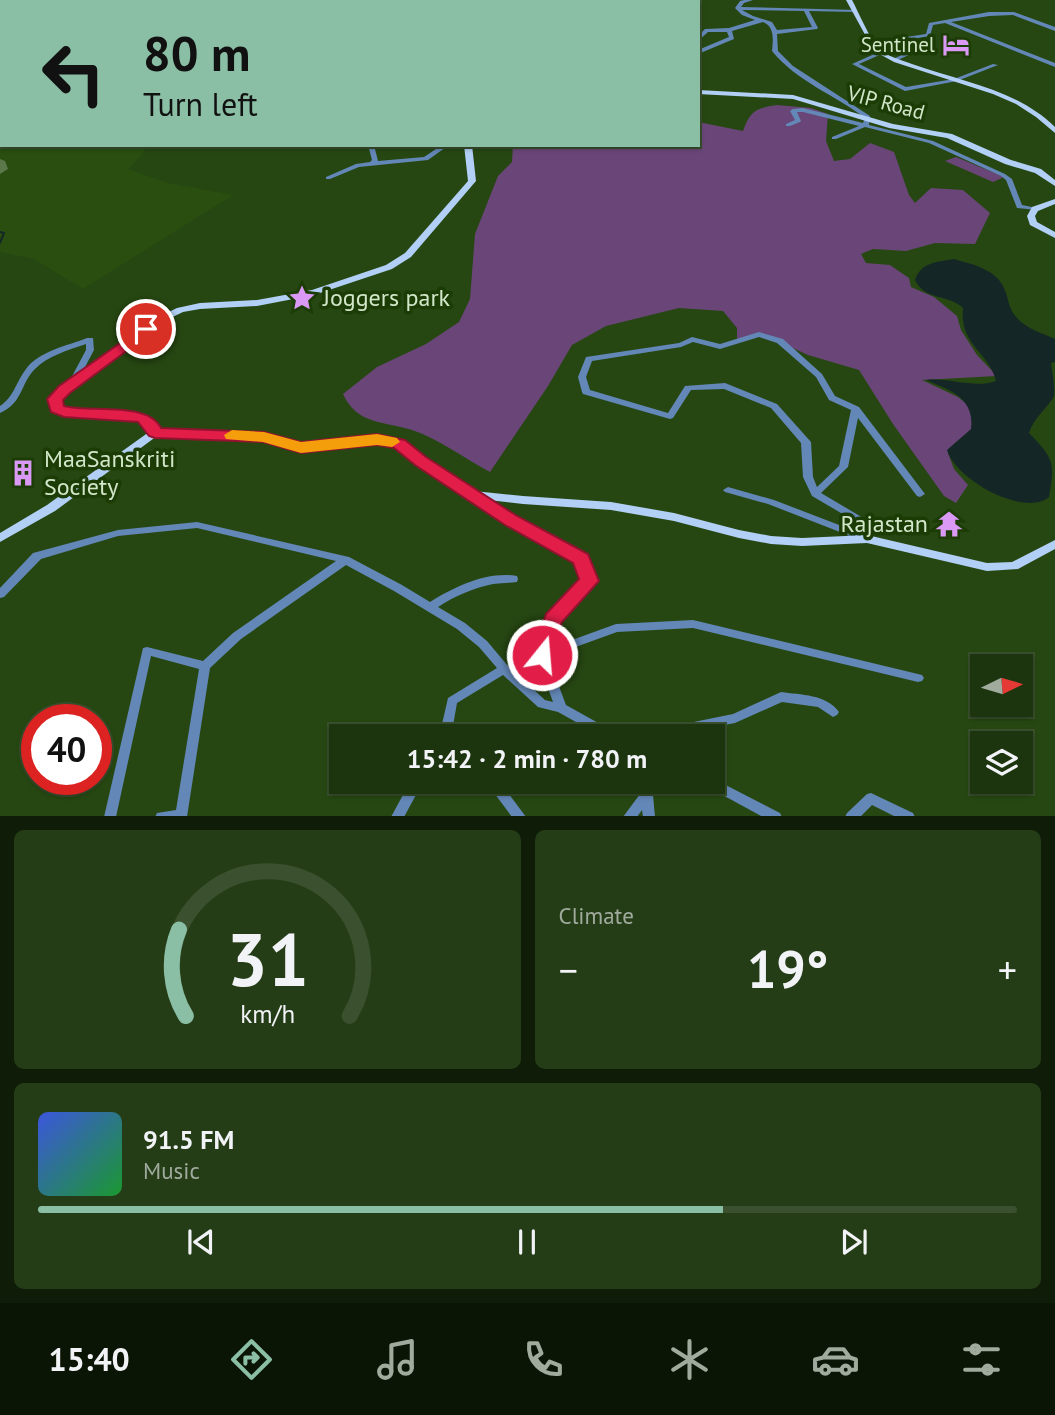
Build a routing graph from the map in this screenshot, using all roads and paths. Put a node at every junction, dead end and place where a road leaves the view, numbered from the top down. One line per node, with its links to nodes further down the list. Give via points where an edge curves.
1 (751, 0): 3 (street)
2 (849, 0): 5 (main road)
3 (737, 8): 4 (street); 6 (street)
4 (806, 10): 5 (street); 10 (street, via 815,28)
5 (855, 11): 13 (main road)
6 (761, 20): 9 (street); 10 (street)
7 (944, 22): 8 (street, via 1014,13); 14 (street, via 931,24 928,35 895,40 909,53); 16 (street)
8 (1055, 29)
9 (729, 30): 11 (street, via 707,30); 12 (street, via 732,38)
10 (776, 32): 19 (street, via 775,51 785,64 851,103)
11 (700, 37)
12 (700, 51)
13 (881, 53): 14 (main road); 17 (street, via 855,64 905,89)
14 (896, 59): 17 (main road)
15 (995, 65): 17 (street)
16 (1055, 65)
17 (955, 80): 21 (main road, via 1014,101)
18 (700, 92): 19 (main road, VIP Road, via 793,97)
19 (868, 122): 20 (street, via 803,110 793,111 798,121); 22 (street); 30 (main road, VIP Road, via 959,139 1038,171); 32 (street, via 931,142 1003,175 1009,179 1019,207)
20 (788, 125)
21 (1055, 131)
22 (834, 138)
23 (371, 147): 26 (street)
24 (443, 147): 26 (street, via 411,163)
25 (468, 147): 34 (main road, via 472,181 400,261 365,278 314,292 180,310 157,321)
26 (373, 162): 27 (street)
27 (340, 173): 28 (street); 29 (street)
28 (328, 178)
29 (337, 183)
30 (1055, 184)
31 (1055, 201): 32 (main road)
32 (1035, 209): 33 (main road, via 1033,223)
33 (1055, 236)
34 (73, 382): 36 (street, via 90,350 90,340 30,368 20,391); 37 (main road, via 55,399 60,411 133,415 148,420)
35 (856, 409): 40 (street, via 843,467); 40 (street, via 832,398 819,376 780,341 759,334 720,347 692,339 681,345 589,359 582,377 586,392 670,416 688,388 725,386 774,407 806,442 808,477); 41 (street)
36 (0, 410)
37 (155, 433): 39 (main road, via 264,437 301,447 377,439 399,443); 42 (main road, via 51,508)
38 (728, 490): 43 (street)
39 (471, 494): 43 (main road, via 611,506 771,540); 49 (street, via 581,559 589,581 553,619)
40 (815, 494): 43 (street, via 862,521)
41 (920, 494)
42 (0, 538)
43 (867, 539): 44 (main road, via 987,567 1014,566)
44 (1055, 544)
45 (345, 560): 47 (street, via 197,524 118,533 37,556); 48 (street); 50 (street, via 237,636)
46 (513, 579): 48 (street, via 493,579 454,591)
47 (0, 594)
48 (431, 607): 51 (street, via 483,644)
49 (542, 655): 52 (street, via 615,628 693,624); 53 (street)
50 (205, 666): 63 (street, via 147,650); 64 (street)
51 (504, 669): 53 (street, via 541,704); 55 (street, via 452,701)
52 (918, 677)
53 (561, 708): 56 (street)
54 (833, 712): 57 (street, via 821,703 781,697 736,718)
55 (449, 724)
56 (590, 724)
57 (704, 724)
58 (725, 790): 69 (street)
59 (410, 794): 65 (street)
60 (502, 794): 66 (street)
61 (647, 794): 67 (street)
62 (648, 794): 68 (street)
63 (110, 816)
64 (181, 816)
65 (398, 816)
66 (519, 816)
67 (630, 816)
68 (649, 816)
69 (774, 816)
70 (852, 816): 71 (street, via 871,798)
71 (907, 816)

